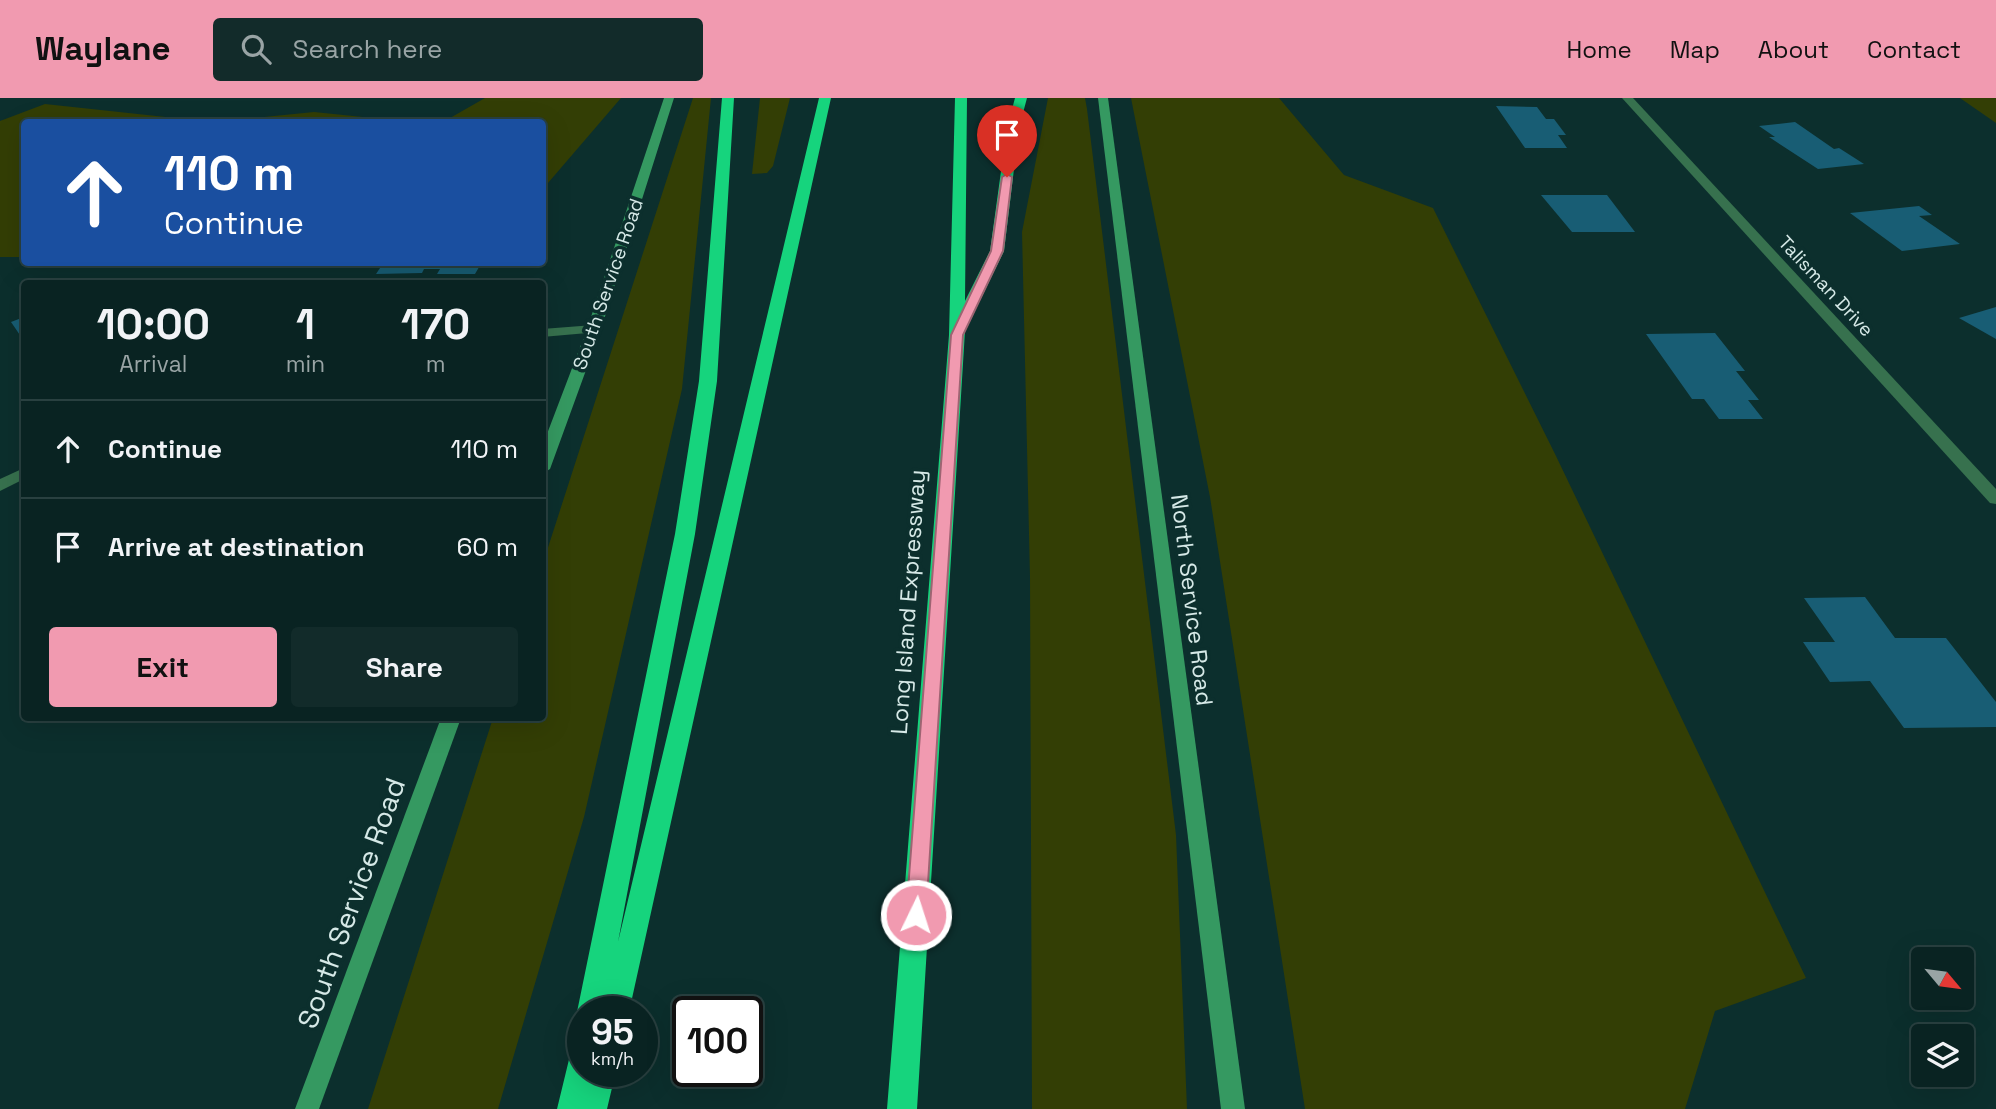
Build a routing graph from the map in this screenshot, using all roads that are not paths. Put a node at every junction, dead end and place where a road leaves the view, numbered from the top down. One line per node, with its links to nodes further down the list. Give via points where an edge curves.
1 (669, 98): 8 (main road, South Service Road)
2 (729, 98): 16 (highway, via 708,381 685,534)
3 (825, 98): 17 (highway)
4 (961, 98): 10 (highway, Long Island Expressway)
5 (1021, 98): 10 (highway, via 997,251)
6 (1103, 98): 24 (main road, North Service Road)
7 (1627, 98): 14 (street, Talisman Drive)
8 (594, 329): 9 (street); 11 (main road, South Service Road)
9 (546, 333)
10 (957, 335): 23 (highway, Long Island Expressway)
11 (546, 458)
12 (21, 475): 13 (street)
13 (0, 486)
14 (1996, 499)
15 (450, 721): 20 (main road, South Service Road)
16 (594, 996)
17 (619, 996)
18 (576, 1087): 21 (highway)
19 (597, 1087): 22 (highway)
20 (307, 1109)
21 (572, 1109)
22 (592, 1109)
23 (902, 1109)
24 (1233, 1109)

